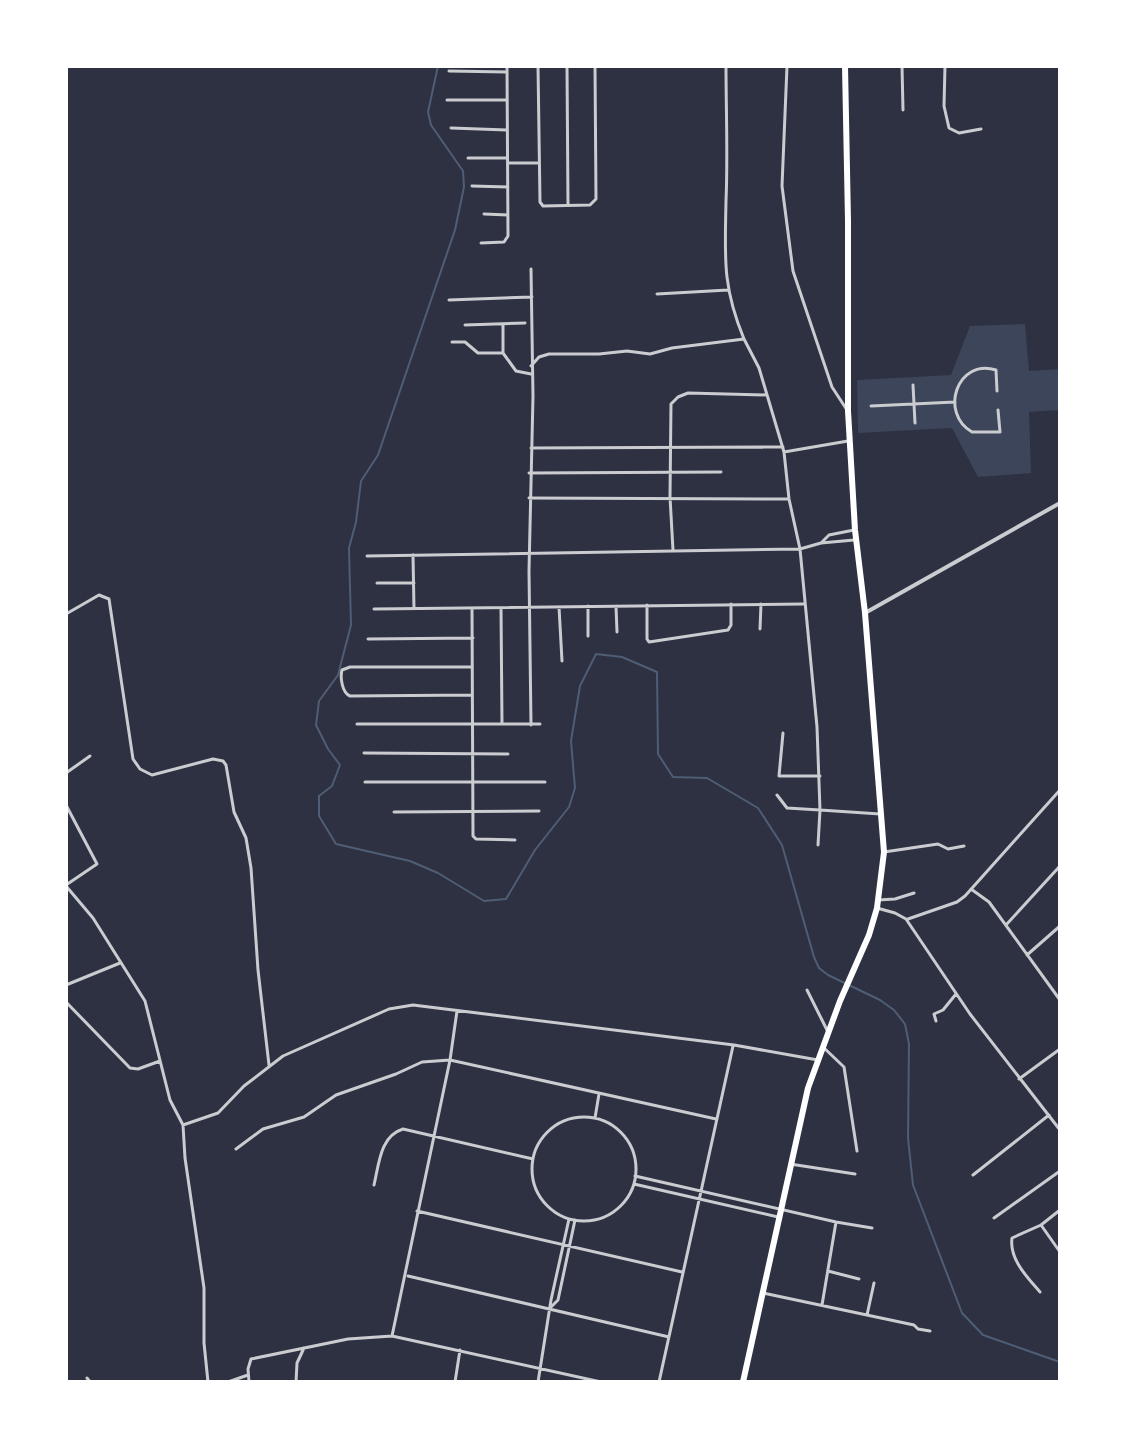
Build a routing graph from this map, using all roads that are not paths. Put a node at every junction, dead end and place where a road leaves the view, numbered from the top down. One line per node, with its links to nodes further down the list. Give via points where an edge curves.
1 (507, 66): 11 (street)
2 (538, 66): 20 (street)
3 (567, 66): 23 (street)
4 (595, 66): 23 (street, via 596,199 590,205)
5 (726, 66): 28 (street)
6 (787, 66): 47 (street, via 782,186 793,271 832,387)
7 (845, 66): 47 (highway)
8 (902, 66): 14 (street)
9 (945, 66): 16 (street, via 949,128 959,133)
10 (449, 71): 11 (street)
11 (507, 72): 13 (street)
12 (447, 100): 13 (street)
13 (507, 100): 17 (street)
14 (903, 110)
15 (451, 128): 17 (street)
16 (981, 129)
17 (507, 130): 19 (street)
18 (468, 158): 19 (street)
19 (508, 160): 20 (street); 22 (street)
20 (538, 163): 23 (street, via 541,204)
21 (472, 186): 22 (street)
22 (508, 187): 25 (street)
23 (568, 205)
24 (484, 214): 25 (street)
25 (508, 215): 26 (street, via 507,240)
26 (481, 243)
27 (531, 269): 30 (street)
28 (728, 290): 29 (street); 35 (street)
29 (657, 294)
30 (532, 297): 31 (street); 38 (street)
31 (449, 300)
32 (525, 323): 33 (street)
33 (503, 324): 34 (street); 37 (street)
34 (465, 325)
35 (744, 339): 38 (street, via 650,354 549,354); 42 (street)
36 (452, 342): 37 (street, via 465,342 478,353)
37 (503, 353): 39 (street, via 516,371)
38 (531, 366): 39 (street)
39 (531, 374): 51 (street)
40 (913, 385): 44 (street)
41 (997, 391): 43 (street, via 996,370 979,368 962,378)
42 (767, 395): 50 (street, via 678,397 670,407); 52 (street)
43 (955, 402): 44 (street); 46 (street, via 963,426 979,433 1000,432)
44 (914, 404): 45 (street); 48 (street)
45 (871, 406)
46 (998, 410)
47 (848, 411): 49 (highway)
48 (915, 423)
49 (850, 441): 52 (street); 60 (highway)
50 (671, 446): 51 (street); 52 (street); 53 (street)
51 (531, 448): 55 (street)
52 (784, 450): 58 (street)
53 (671, 472): 54 (street); 55 (street); 56 (street)
54 (721, 472)
55 (529, 473): 57 (street)
56 (670, 497): 57 (street); 58 (street); 64 (street)
57 (529, 498): 65 (street)
58 (789, 499): 63 (street)
59 (1060, 503): 82 (street)
60 (855, 530): 61 (highway); 62 (street, via 829,535)
61 (857, 540): 62 (street); 82 (highway)
62 (821, 543): 63 (street)
63 (800, 549): 64 (street); 73 (street)
64 (673, 550): 65 (street)
65 (530, 553): 66 (street); 76 (street)
66 (413, 555): 67 (street); 69 (street)
67 (367, 556)
68 (377, 583): 69 (street)
69 (414, 583): 80 (street)
70 (647, 604): 71 (street); 71 (street, via 649,642 728,630); 75 (street)
71 (731, 604): 72 (street)
72 (761, 604): 73 (street); 84 (street)
73 (803, 604): 103 (street)
74 (588, 606): 75 (street); 77 (street); 86 (street)
75 (616, 606): 85 (street)
76 (531, 607): 77 (street); 78 (street); 96 (street)
77 (559, 607): 89 (street)
78 (501, 608): 81 (street); 93 (street)
79 (374, 609): 80 (street)
80 (414, 609): 81 (street)
81 (472, 609): 87 (street)
82 (865, 613): 114 (highway)
83 (66, 614): 143 (street, via 99,595 109,599 133,759 140,769 152,775 213,759 226,765 251,868)
84 (760, 629)
85 (617, 632)
86 (588, 636)
87 (473, 638): 88 (street); 90 (street)
88 (368, 639)
89 (562, 661)
90 (472, 667): 91 (street); 91 (street, via 350,667 341,674 350,696)
91 (472, 695): 95 (street)
92 (357, 724): 95 (street)
93 (502, 724): 95 (street); 96 (street)
94 (540, 724): 96 (street)
95 (472, 725): 99 (street)
96 (531, 725)
97 (783, 733): 103 (street, via 779,776)
98 (364, 753): 99 (street)
99 (472, 754): 100 (street); 106 (street)
100 (508, 754)
101 (90, 756): 102 (street)
102 (66, 773)
103 (820, 776): 110 (street)
104 (365, 782): 106 (street)
105 (545, 782): 106 (street)
106 (473, 783): 113 (street)
107 (1060, 790): 121 (street)
108 (777, 795): 110 (street, via 787,808)
109 (66, 805): 120 (street, via 97,864)
110 (820, 810): 114 (street); 116 (street)
111 (539, 811): 113 (street)
112 (394, 812): 113 (street)
113 (474, 812): 115 (street, via 476,839)
114 (880, 814): 118 (highway)
115 (515, 840)
116 (818, 845)
117 (964, 846): 118 (street)
118 (884, 852): 123 (highway)
119 (1060, 866): 125 (street)
120 (66, 886): 128 (street)
121 (971, 889): 124 (street, via 957,902); 125 (street, via 989,902)
122 (914, 893): 123 (street)
123 (878, 904): 124 (street); 136 (highway)
124 (906, 919): 131 (street)
125 (1005, 926): 127 (street)
126 (1060, 926): 127 (street)
127 (1027, 955): 132 (street)
128 (120, 963): 129 (street); 142 (street, via 145,1001)
129 (66, 985)
130 (807, 990): 136 (street)
131 (956, 994): 135 (street, via 934,1014); 144 (street)
132 (1060, 1000)
133 (66, 1002): 142 (street, via 130,1068)
134 (457, 1010): 137 (street); 140 (street); 143 (street, via 413,1005 389,1009)
135 (936, 1021)
136 (829, 1033): 138 (highway)
137 (734, 1045): 141 (street); 148 (street)
138 (823, 1047): 141 (highway); 153 (street, via 844,1067)
139 (1059, 1052): 144 (street)
140 (450, 1060): 145 (street); 151 (street); 152 (street, via 422,1062 336,1095 304,1117 263,1129)
141 (818, 1060): 155 (highway)
142 (160, 1061): 149 (street)
143 (269, 1065): 149 (street, via 218,1113)
144 (1019, 1079): 146 (street)
145 (599, 1093): 147 (street); 148 (street)
146 (1049, 1115): 150 (street); 158 (street)
147 (595, 1118): 154 (street, via 579,1117 556,1126 538,1143); 159 (street, via 623,1134 632,1148)
148 (716, 1119): 162 (street)
149 (183, 1125): 196 (street, via 204,1288)
150 (1060, 1130)
151 (433, 1136): 154 (street); 161 (street, via 403,1129 391,1136); 166 (street)
152 (236, 1149)
153 (857, 1151)
154 (533, 1159): 169 (street, via 536,1189 555,1213)
155 (790, 1164): 157 (street); 164 (highway)
156 (1060, 1171): 168 (street)
157 (855, 1174)
158 (973, 1175)
159 (635, 1176): 160 (street); 162 (street)
160 (634, 1184): 163 (street); 170 (street, via 606,1216)
161 (374, 1185)
162 (701, 1192): 163 (street); 164 (street)
163 (700, 1198): 167 (street); 177 (street)
164 (782, 1209): 167 (highway); 171 (street)
165 (1060, 1210): 172 (street)
166 (417, 1211): 174 (street); 178 (street)
167 (780, 1217): 182 (highway)
168 (994, 1218)
169 (569, 1219): 170 (street); 174 (street)
170 (575, 1220): 174 (street)
171 (836, 1222): 173 (street); 176 (street)
172 (1041, 1225): 175 (street); 181 (street, via 1012,1238 1011,1244 1021,1271)
173 (872, 1228)
174 (566, 1246): 177 (street); 184 (street, via 558,1300)
175 (1060, 1252)
176 (828, 1271): 179 (street); 183 (street)
177 (682, 1272): 188 (street)
178 (406, 1276): 184 (street); 187 (street)
179 (859, 1279)
180 (874, 1283): 185 (street)
181 (1040, 1292)
182 (763, 1293): 183 (street); 204 (highway)
183 (822, 1305): 185 (street)
184 (551, 1307): 188 (street); 193 (street)
185 (867, 1315): 186 (street)
186 (930, 1331)
187 (392, 1336): 189 (street); 190 (street)
188 (669, 1337): 203 (street)
189 (304, 1348): 191 (street); 192 (street)
190 (460, 1350): 193 (street); 200 (street)
191 (292, 1351): 192 (street); 194 (street, via 251,1359)
192 (297, 1363): 199 (street)
193 (541, 1369): 195 (street); 201 (street)
194 (248, 1375): 197 (street); 198 (street)
195 (594, 1381): 202 (street)
196 (208, 1382)
197 (228, 1382)
198 (249, 1382)
199 (296, 1382)
200 (455, 1382)
201 (538, 1382)
202 (601, 1382)
203 (659, 1382)
204 (743, 1382)

